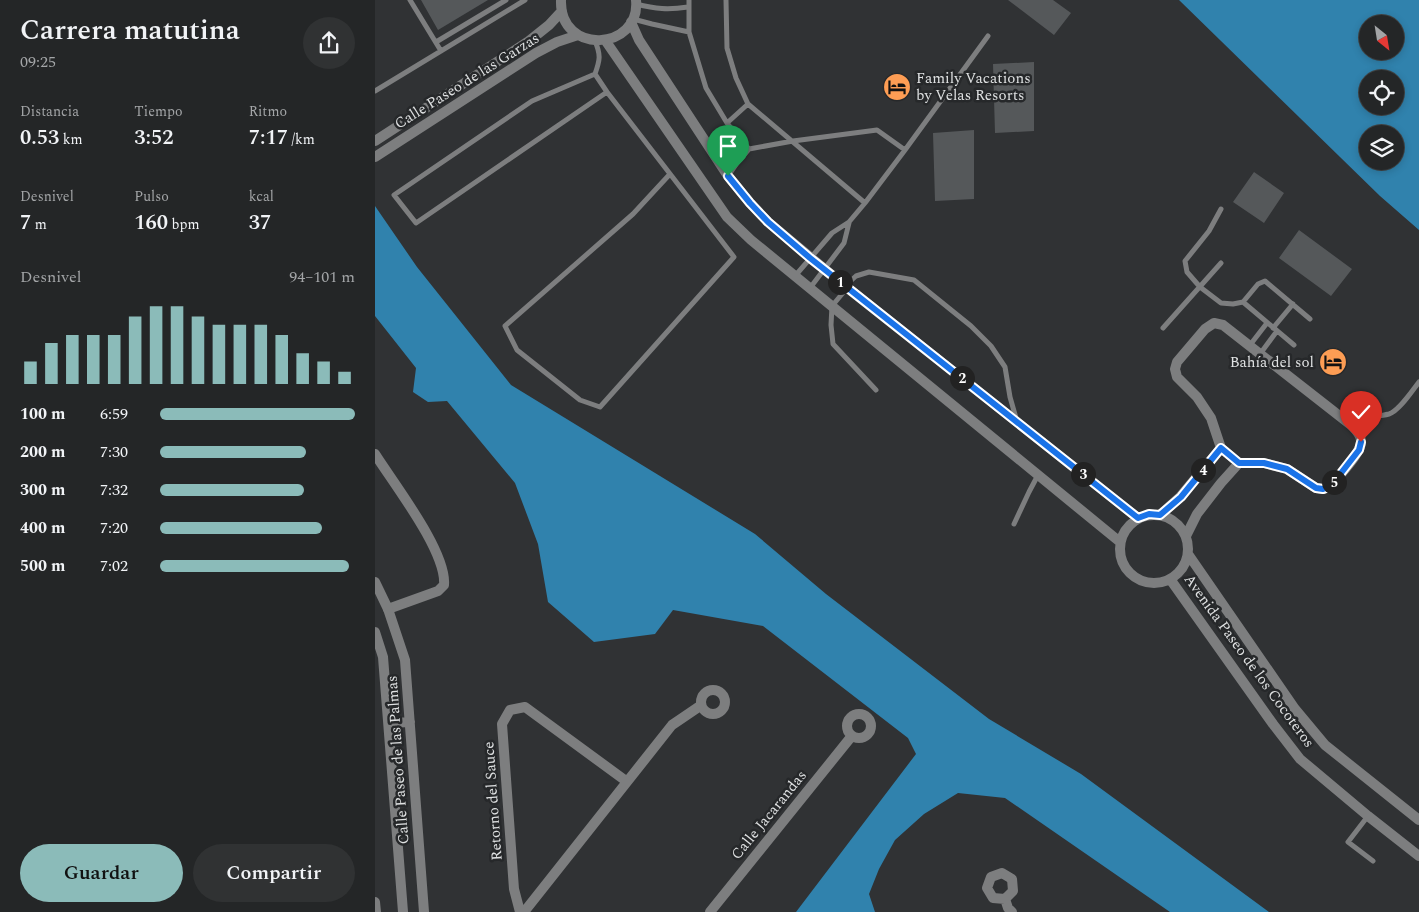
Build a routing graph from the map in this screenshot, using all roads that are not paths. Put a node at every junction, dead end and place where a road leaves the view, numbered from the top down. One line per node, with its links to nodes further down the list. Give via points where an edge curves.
1 (410, 0): 15 (lane)
2 (507, 0): 15 (lane)
3 (525, 0): 16 (lane)
4 (561, 0): 9 (street)
5 (689, 0): 8 (lane)
6 (726, 0): 20 (lane, via 727,48)
7 (636, 2): 8 (lane, via 667,10); 10 (street)
8 (688, 7): 11 (lane)
9 (561, 11): 12 (street, via 570,29); 23 (street, Calle Paseo de las Garzas, via 529,41)
10 (632, 20): 11 (lane); 14 (street, via 615,37); 27 (street, via 639,40)
11 (689, 32): 21 (lane, via 706,88)
12 (578, 35): 14 (street); 28 (street, Calle Paseo de las Garzas, via 536,53)
13 (988, 36): 26 (lane)
14 (600, 41): 17 (lane); 37 (street, via 727,217)
15 (436, 42): 16 (lane)
16 (441, 51): 18 (lane)
17 (595, 74): 19 (lane); 19 (lane, via 532,101 394,194 416,223)
18 (375, 91)
19 (607, 92): 29 (lane)
20 (748, 104): 21 (lane); 24 (lane)
21 (727, 123): 22 (lane)
22 (739, 139): 25 (lane); 27 (lane)
23 (375, 141)
24 (793, 141): 25 (lane); 26 (lane, via 877,130); 31 (lane)
25 (749, 149): 30 (lane)
26 (905, 150): 31 (lane)
27 (712, 151): 30 (street)
28 (377, 155)
29 (670, 174): 29 (lane, via 733,257 600,407 579,400 517,350 505,326 633,214)
30 (728, 176): 34 (street, via 768,222)
31 (865, 203): 33 (lane)
32 (1221, 209): 39 (lane, via 1209,231 1185,261 1187,272)
33 (849, 222): 34 (lane, via 832,233); 36 (lane, via 844,243)
34 (810, 258): 36 (street); 37 (lane)
35 (1221, 263): 39 (lane)
36 (825, 270): 38 (street); 40 (lane)
37 (795, 276): 40 (street)
38 (847, 287): 43 (lane); 53 (street); 53 (lane, via 856,276 869,272 914,280 991,346 1005,367)
39 (1200, 287): 41 (lane, via 1221,303); 46 (lane)
40 (810, 288): 43 (street)
41 (1243, 302): 42 (lane, via 1257,284 1265,281); 45 (lane)
42 (1293, 304): 44 (lane); 47 (lane)
43 (832, 306): 52 (lane, via 833,344); 58 (street)
44 (1310, 319)
45 (1267, 323): 47 (lane); 48 (lane)
46 (1163, 328)
47 (1275, 329): 49 (lane); 50 (lane)
48 (1250, 345): 50 (street); 55 (street, via 1223,325 1214,323 1177,362 1175,369 1177,377 1197,397 1211,418)
49 (1294, 345)
50 (1260, 354): 54 (street)
51 (1419, 382): 54 (lane, via 1397,410 1367,416)
52 (876, 390)
53 (1016, 421): 60 (street)
54 (1351, 425): 57 (street, via 1359,432 1359,450 1331,486 1323,489 1316,488 1287,469 1264,463)
55 (1221, 448): 57 (street); 59 (street, via 1181,497)
56 (375, 454): 67 (street, via 433,543 444,578 444,585 438,591)
57 (1239, 463): 62 (street, via 1197,514)
58 (1039, 475): 61 (lane); 63 (street)
59 (1160, 515): 60 (street); 62 (street, via 1171,518)
60 (1138, 518): 63 (street, via 1129,525)
61 (1014, 524)
62 (1186, 536): 64 (street, Avenida Paseo de los Cocoteros)
63 (1120, 542): 65 (street, Avenida Paseo de los Cocoteros, via 1123,564 1138,580 1160,583)
64 (1188, 554): 65 (street, Avenida Paseo de los Cocoteros, via 1179,573); 75 (street, Avenida Paseo de los Cocoteros, via 1295,709 1325,745)
65 (1170, 579): 74 (street, Avenida Paseo de los Cocoteros, via 1300,759)
66 (375, 582): 67 (street, Calle Paseo de las Palmas)
67 (388, 609): 70 (street, Calle Paseo de las Palmas, via 405,660)
68 (375, 632): 71 (street, Calle Paseo de las Palmas, via 383,656)
69 (700, 706): 73 (street, Retorno del Sauce, via 672,725)
70 (410, 722): 71 (street); 82 (street, Calle Paseo de las Palmas)
71 (389, 723): 81 (street, Calle Paseo de las Palmas)
72 (851, 737): 84 (street, Calle Jacarandas)
73 (626, 781): 83 (street, Retorno del Sauce); 83 (street, Retorno del Sauce, via 525,707 510,710 502,724 514,889)
74 (1368, 816): 76 (street, Avenida Paseo de los Cocoteros); 77 (lane, via 1349,842)
75 (1419, 820)
76 (1419, 856)
77 (1373, 861)
78 (1005, 899): 85 (street)
79 (375, 902): 80 (street)
80 (376, 912)
81 (403, 912)
82 (424, 912)
83 (522, 912)
84 (710, 912)
85 (1012, 912)

